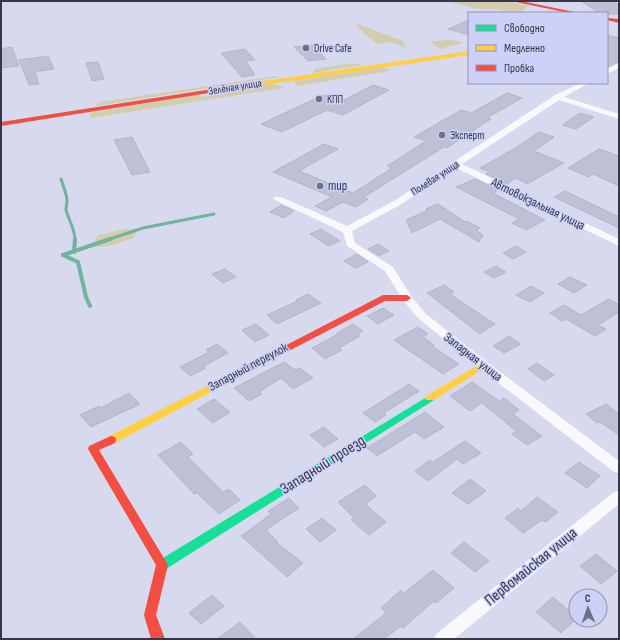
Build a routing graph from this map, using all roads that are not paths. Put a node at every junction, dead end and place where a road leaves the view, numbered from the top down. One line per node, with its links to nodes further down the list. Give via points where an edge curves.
1 (513, 1): 2 (street)
2 (560, 11)
3 (468, 52): 9 (street, Зелёная улица)
4 (619, 65): 5 (street)
5 (608, 71)
6 (584, 84): 7 (street, Полевая улица)
7 (558, 97): 8 (street); 10 (street, Полевая улица)
8 (619, 117)
9 (1, 124)
10 (457, 165): 12 (street, Полевая улица, via 397,203); 13 (street, Автовокзальная улица)
11 (278, 199): 12 (street)
12 (347, 230): 14 (street, Западная улица, via 350,244 389,270)
13 (619, 243)
14 (407, 298): 15 (street, Западная улица, via 422,316); 18 (street, Западный переулок, via 383,298 93,449)
15 (483, 365): 16 (street, Западная улица); 18 (street, Западный проезд)
16 (619, 468)
17 (619, 496): 20 (street, Первомайская улица)
18 (162, 565): 19 (street, via 150,615)
19 (158, 639)
20 (442, 639)

